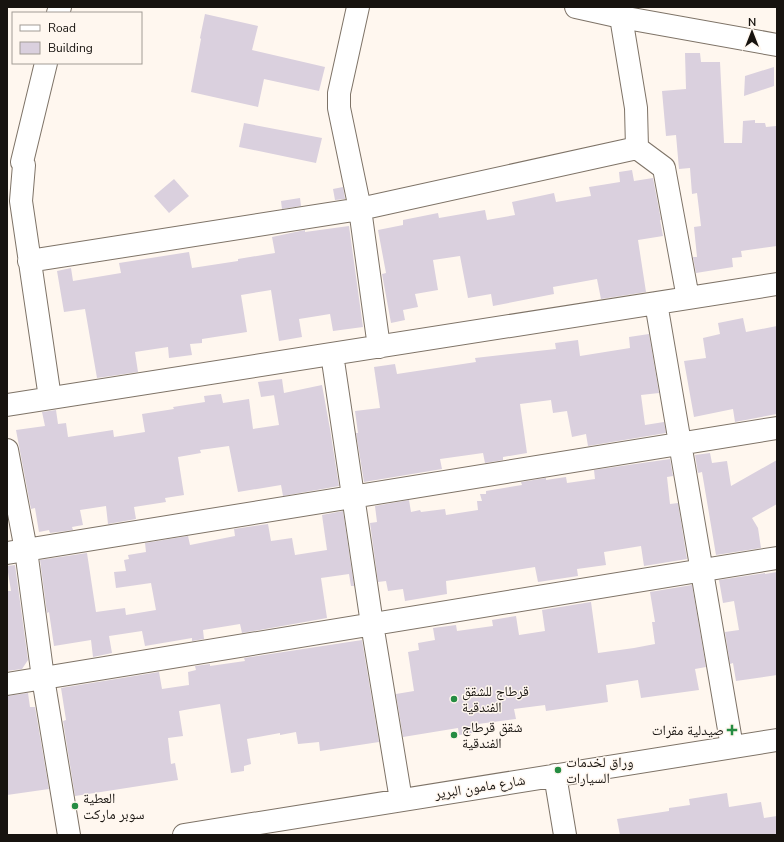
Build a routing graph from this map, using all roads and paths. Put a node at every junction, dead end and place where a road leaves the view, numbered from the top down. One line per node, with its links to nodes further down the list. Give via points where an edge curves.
1 (358, 7): 8 (street, via 340,93 340,108)
2 (589, 8): 3 (street)
3 (621, 17): 4 (street); 6 (street, via 636,108)
4 (777, 45)
5 (46, 64): 7 (street)
6 (637, 148): 8 (street); 11 (street, via 664,168)
7 (14, 162): 9 (street, via 24,166 21,201)
8 (360, 209): 9 (street); 13 (street)
9 (30, 261): 15 (street)
10 (777, 284): 11 (street)
11 (688, 298): 12 (street)
12 (656, 303): 13 (street); 18 (street)
13 (379, 347): 14 (street)
14 (332, 354): 15 (street); 20 (street)
15 (50, 398): 16 (street)
16 (7, 405)
17 (777, 428): 18 (street)
18 (680, 443): 20 (street); 23 (street)
19 (7, 450): 21 (street)
20 (353, 496): 21 (street); 24 (street)
21 (16, 551): 25 (street)
22 (777, 558): 23 (street)
23 (702, 570): 24 (street); 28 (street)
24 (372, 624): 25 (street); 30 (street)
25 (43, 678): 26 (street); 32 (street)
26 (7, 684)
27 (777, 740): 28 (street, شارع مامون البرير)
28 (732, 747): 29 (street, شارع مامون البرير)
29 (555, 775): 30 (street, شارع مامون البرير); 34 (street)
30 (401, 800): 31 (street, شارع مامون البرير)
31 (227, 832): 33 (street, شارع مامون البرير)
32 (69, 835)
33 (184, 835)
34 (565, 835)

